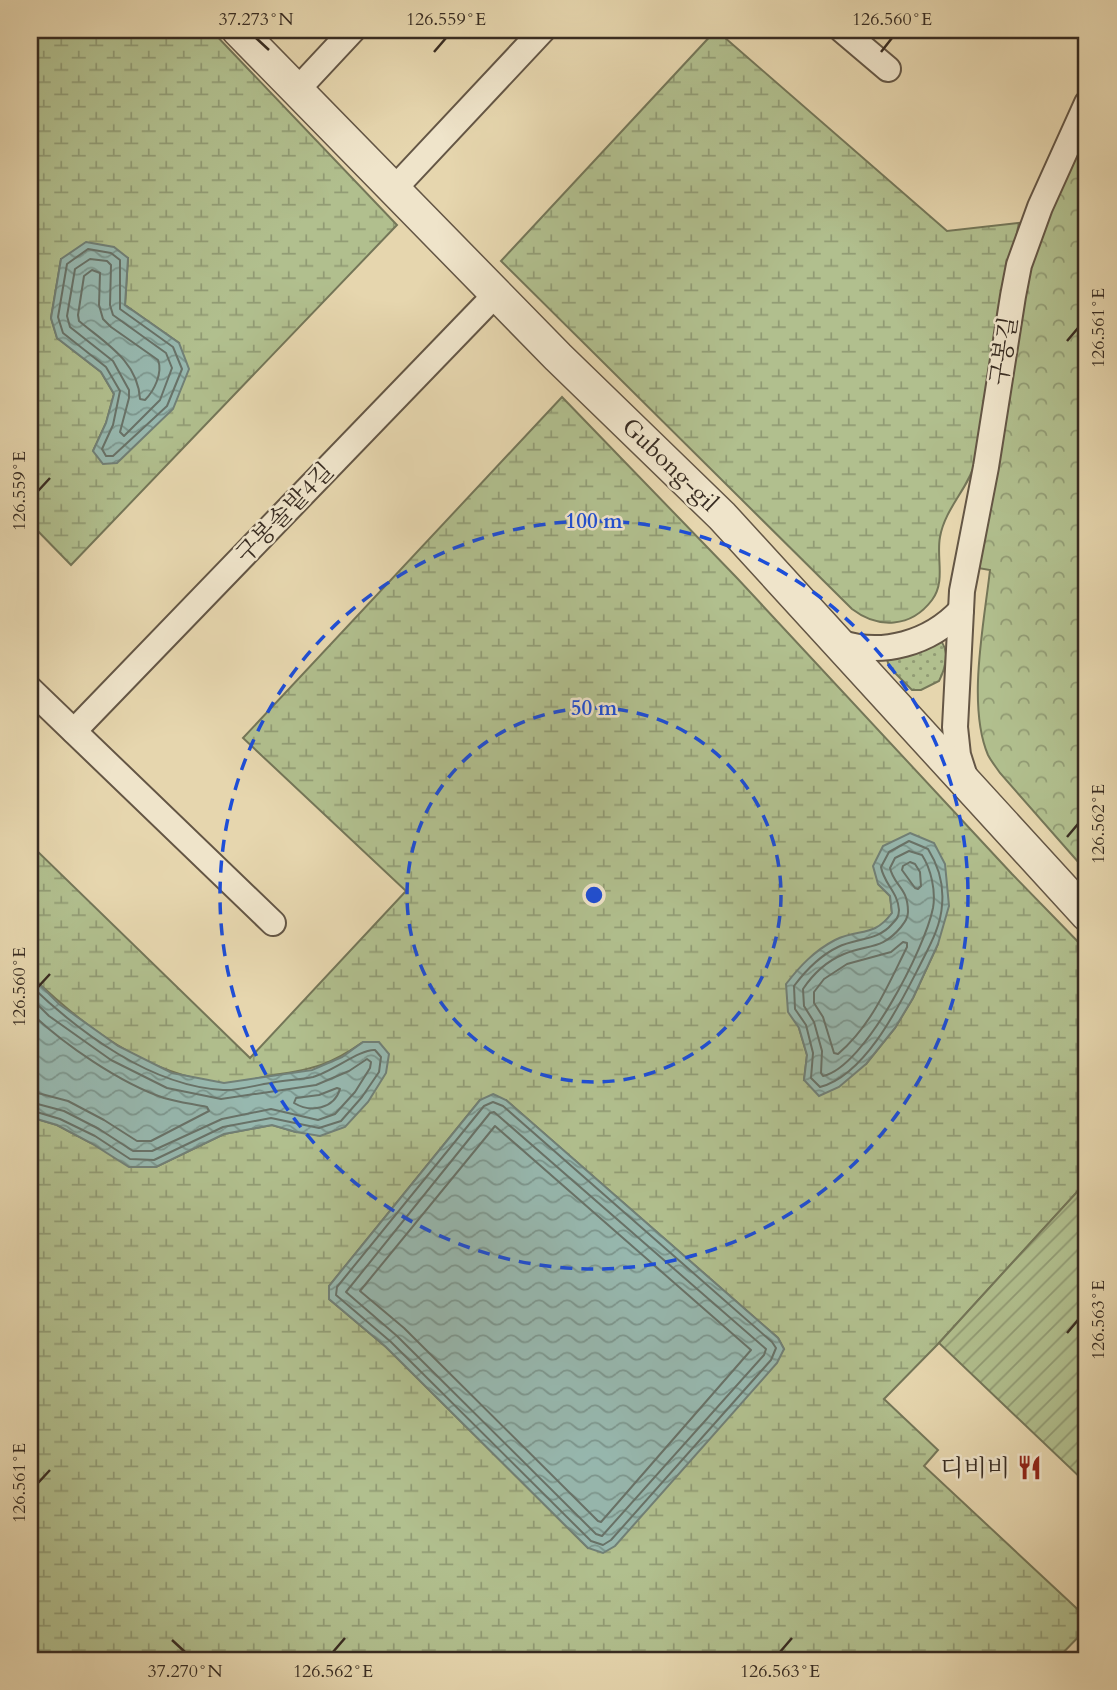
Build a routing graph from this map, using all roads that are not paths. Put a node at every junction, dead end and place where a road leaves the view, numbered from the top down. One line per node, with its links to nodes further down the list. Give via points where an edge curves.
1 (238, 30): 6 (street, Gubong-gil)
2 (353, 30): 6 (street)
3 (543, 30): 8 (street)
4 (842, 30): 5 (street)
5 (888, 69)
6 (297, 90): 8 (street, Gubong-gil)
7 (1087, 103): 10 (street, 구봉길, via 1019,265)
8 (394, 189): 9 (street, Gubong-gil)
9 (496, 294): 11 (street, Gubong-gil, via 722,516); 13 (street, 구봉솔밭4길)
10 (961, 610): 11 (street, via 933,632 901,645 871,650); 14 (street, 구봉길, via 955,727)
11 (839, 642): 14 (street, Gubong-gil)
12 (30, 689): 13 (street)
13 (74, 731): 16 (street)
14 (967, 783): 15 (street, Gubong-gil)
15 (1087, 915)
16 (273, 923)

